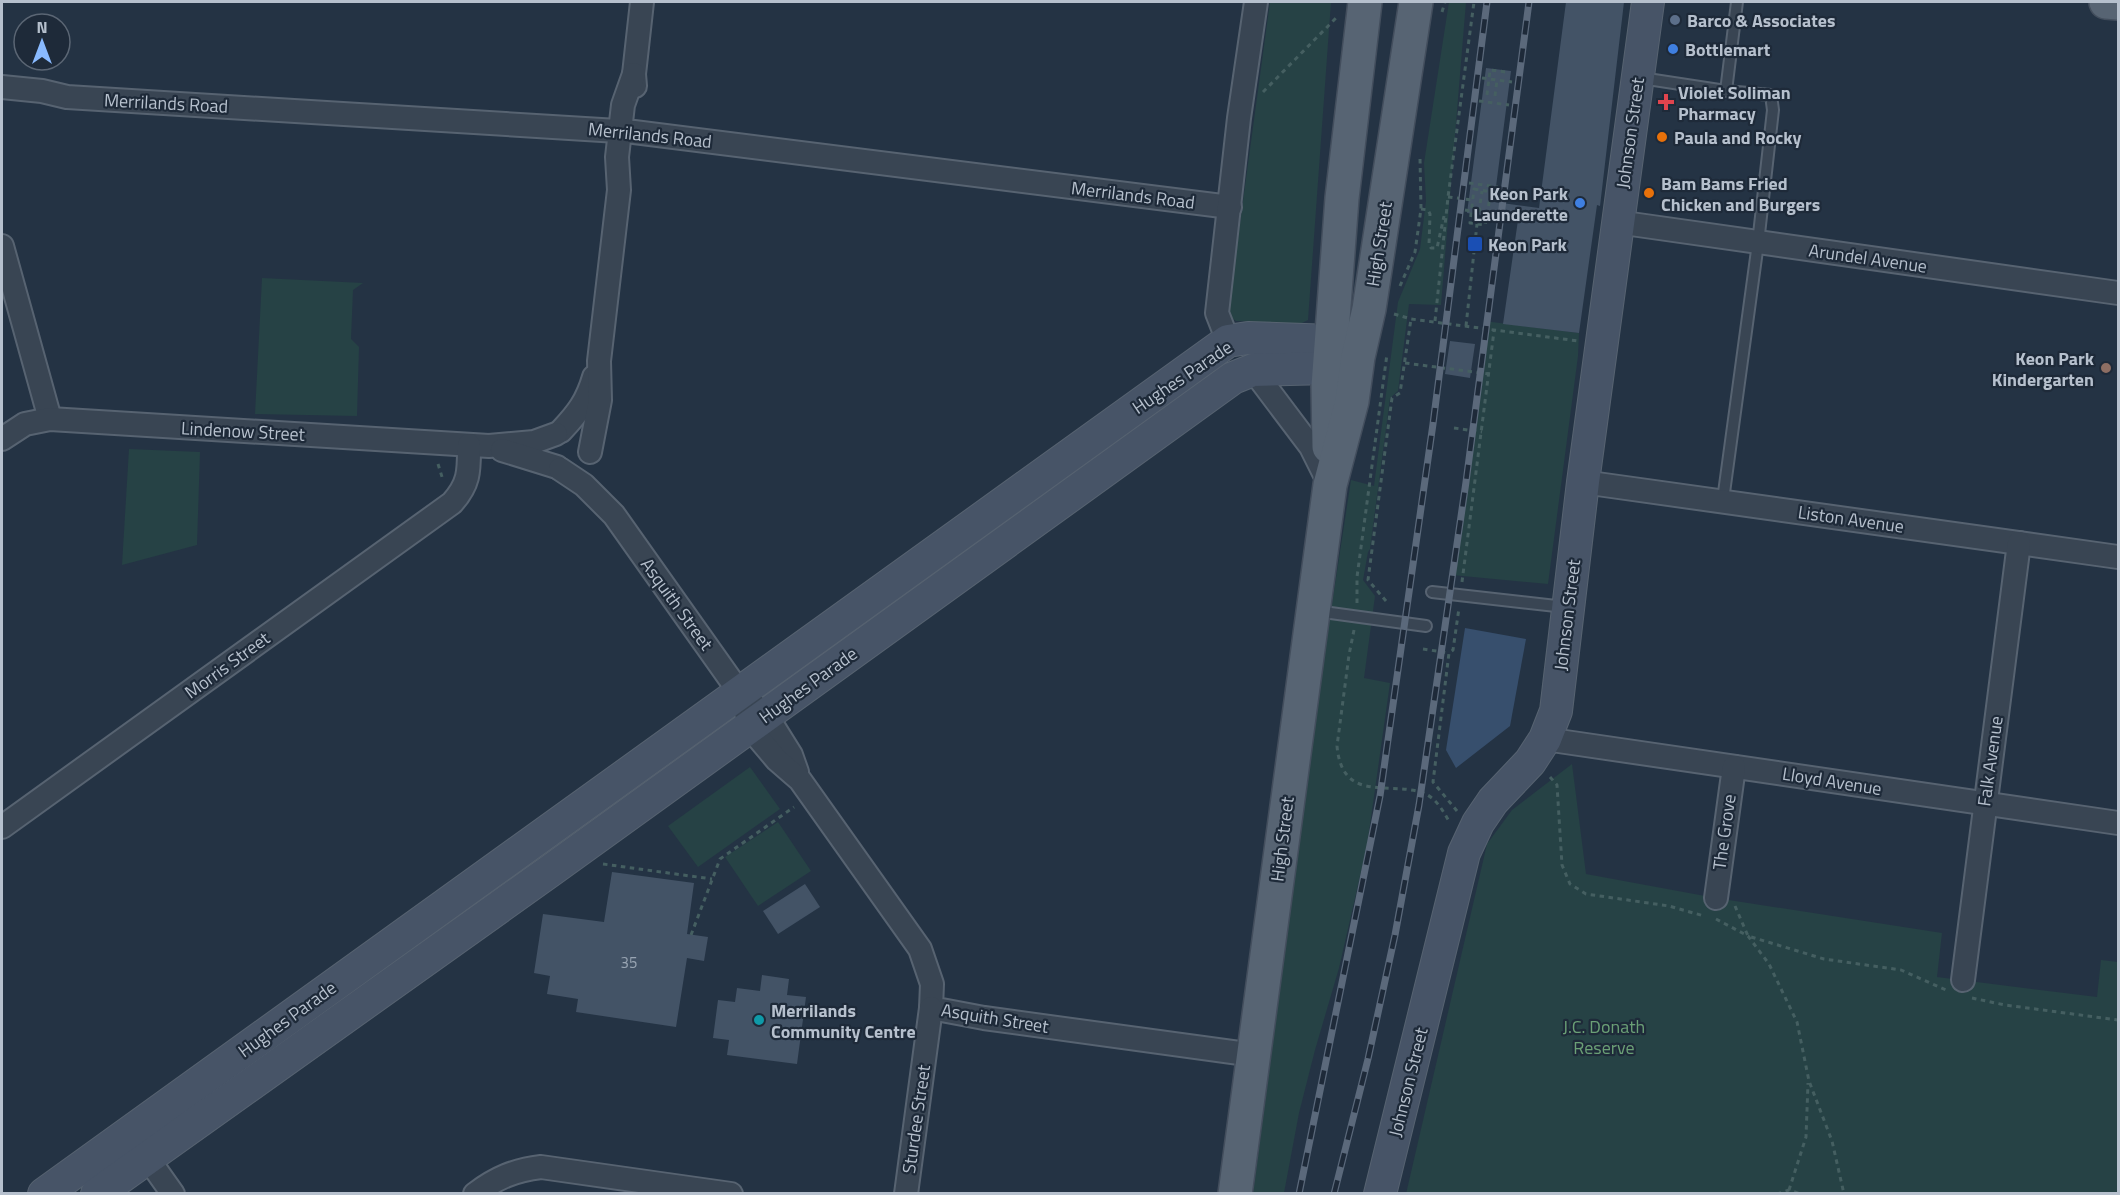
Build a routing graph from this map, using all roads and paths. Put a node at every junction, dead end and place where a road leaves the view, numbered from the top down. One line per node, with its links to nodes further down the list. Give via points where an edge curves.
1 (642, 2): 25 (street, via 634,74 623,105)
2 (1256, 2): 24 (street)
3 (1445, 2): 10 (path)
4 (1474, 2): 30 (path)
5 (1648, 2): 13 (street, Johnson Street)
6 (1737, 2): 17 (lane)
7 (2106, 2): 8 (main road)
8 (2118, 3)
9 (1352, 8): 24 (path); 51 (main road, High Street, via 1342,198)
10 (1428, 9): 51 (main road, High Street, via 1369,309)
11 (1506, 72): 18 (path, via 1490,70)
12 (1482, 78): 14 (path, bridge)
13 (1638, 78): 17 (lane); 37 (street, Johnson Street)
14 (1497, 80): 15 (path, bridge); 19 (path)
15 (1512, 82)
16 (2, 87): 20 (street, Merrilands Road)
17 (1726, 91): 39 (lane, via 1771,95 1773,110)
18 (1487, 95)
19 (1495, 96)
20 (67, 98): 21 (street, Merrilands Road); 25 (street, Merrilands Road)
21 (2, 101)
22 (1479, 101): 23 (path)
23 (1509, 105)
24 (1239, 118): 32 (street)
25 (627, 131): 32 (street, Merrilands Road); 52 (street, via 617,157 619,190)
26 (1421, 148): 33 (path)
27 (1468, 183): 28 (path)
28 (1498, 187)
29 (1482, 191): 31 (path, via 1474,189); 35 (path); 38 (path, via 1491,192 1485,225)
30 (1448, 197): 31 (path); 33 (path, via 1437,248 1429,245 1430,214); 45 (path)
31 (1473, 200): 38 (path, via 1470,223)
32 (1230, 207): 48 (street, via 1217,313)
33 (1421, 209): 42 (path, via 1414,252)
34 (1465, 210): 35 (path, bridge)
35 (1479, 212): 36 (path, bridge)
36 (1494, 214)
37 (1617, 222): 39 (street, Arundel Avenue); 49 (street, Johnson Street)
38 (1478, 224): 46 (path)
39 (1758, 243): 41 (street, Arundel Avenue); 71 (lane)
40 (2, 246): 59 (street)
41 (2118, 293)
42 (1396, 295)
43 (1394, 304): 44 (path, via 1393,314)
44 (1411, 319): 45 (path); 53 (path)
45 (1434, 321): 46 (path)
46 (1466, 327): 47 (path)
47 (1494, 331): 49 (path); 55 (path)
48 (1228, 341): 51 (street, Hughes Parade, via 1248,338); 57 (street, Hughes Parade)
49 (1602, 344): 68 (street, Johnson Street)
50 (1388, 345): 56 (path)
51 (1340, 355): 54 (street, Hughes Parade); 69 (main road, High Street)
52 (598, 361): 61 (street, via 588,396); 65 (street, via 600,400)
53 (1404, 363): 55 (path); 77 (path, via 1400,393 1392,398 1368,580)
54 (1253, 370): 58 (street, Hughes Parade, via 1233,378); 69 (street, via 1311,447)
55 (1490, 374): 62 (path)
56 (1384, 376)
57 (1162, 389): 58 (street); 84 (street, Hughes Parade)
58 (1182, 414): 85 (street, Hughes Parade)
59 (50, 419): 63 (street, Lindenow Street, via 25,424); 64 (street, Lindenow Street)
60 (1454, 428): 62 (path)
61 (559, 432): 64 (street, Lindenow Street, via 534,442); 65 (street, via 576,430 582,434 587,438); 67 (street, via 548,451)
62 (1482, 432): 75 (path)
63 (2, 439)
64 (479, 445): 67 (street, Lindenow Street); 70 (street, Morris Street, via 466,485)
65 (590, 454): 67 (street, via 578,469); 72 (street, Asquith Street)
66 (437, 462): 70 (path)
67 (558, 468): 72 (street, Asquith Street, via 584,485)
68 (1583, 482): 71 (street, Liston Avenue); 79 (street, Johnson Street)
69 (1330, 485): 80 (main road, High Street)
70 (449, 495): 93 (street, Morris Street)
71 (1723, 500): 73 (street, Liston Avenue)
72 (614, 515): 84 (street, Asquith Street)
73 (2019, 543): 74 (street, Liston Avenue); 90 (street, Falk Avenue)
74 (2118, 557)
75 (1461, 586)
76 (1432, 592): 79 (lane)
77 (1386, 601)
78 (1460, 603): 83 (path, via 1453,650)
79 (1568, 608): 86 (street, Johnson Street, via 1556,711)
80 (1312, 610): 81 (lane); 104 (main road, High Street)
81 (1426, 626)
82 (1423, 649): 83 (path)
83 (1449, 653): 91 (path, via 1433,782)
84 (740, 693): 85 (street, Asquith Street); 94 (street, Hughes Parade)
85 (758, 721): 89 (street, Asquith Street, via 791,754); 96 (street, Hughes Parade)
86 (1545, 739): 87 (street, Lloyd Avenue); 116 (street, Johnson Street, via 1530,762 1488,808 1464,853)
87 (1734, 767): 90 (street, Lloyd Avenue); 98 (street, The Grove)
88 (1550, 776): 100 (path, via 1557,785 1562,865 1570,884 1586,894 1669,906 1720,920)
89 (805, 788): 97 (path, via 720,859); 102 (street, Asquith Street, via 920,949 932,984)
90 (1984, 804): 92 (street, Lloyd Avenue); 101 (street, Falk Avenue)
91 (1458, 811)
92 (2118, 823)
93 (2, 827)
94 (529, 844): 96 (street); 106 (street, Hughes Parade)
95 (598, 863): 97 (path)
96 (550, 871): 107 (street, Hughes Parade)
97 (713, 879): 99 (path)
98 (1725, 899): 100 (path)
99 (691, 935)
100 (1748, 936): 101 (path, via 1824,958 1901,970 1937,987); 105 (path, via 1769,964 1797,1022)
101 (1961, 990): 103 (path, via 2004,1005)
102 (931, 1008): 104 (street, Asquith Street); 114 (street, Sturdee Street)
103 (2118, 1020)
104 (1254, 1054): 115 (main road, High Street)
105 (1809, 1081): 108 (path, via 1806,1137); 119 (path, via 1832,1141)
106 (130, 1132): 107 (street); 109 (street, Hughes Parade)
107 (147, 1158): 110 (street, Hughes Parade); 111 (street)
108 (1789, 1190): 117 (path); 118 (path)
109 (44, 1194)
110 (97, 1194)
111 (173, 1194)
112 (475, 1194): 113 (street, via 506,1174 541,1167)
113 (731, 1194)
114 (906, 1194)
115 (1235, 1194)
116 (1380, 1194)
117 (1777, 1194)
118 (1801, 1194)
119 (1844, 1194)

